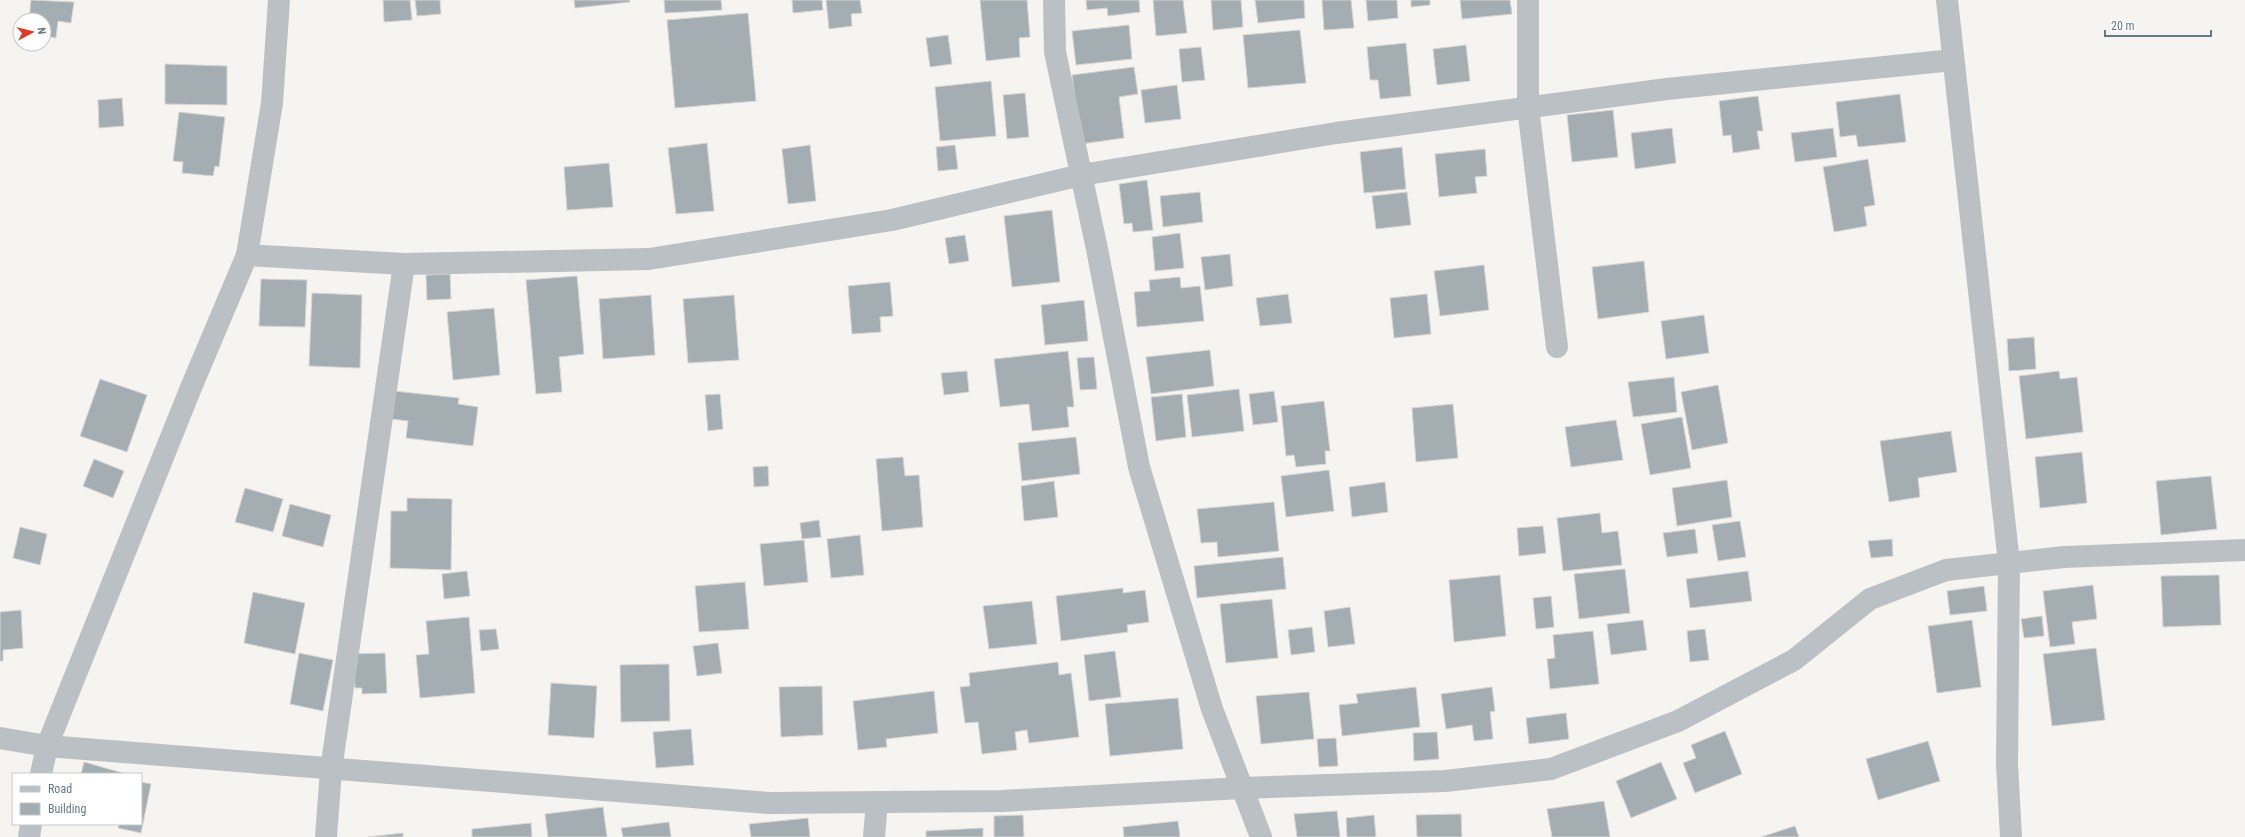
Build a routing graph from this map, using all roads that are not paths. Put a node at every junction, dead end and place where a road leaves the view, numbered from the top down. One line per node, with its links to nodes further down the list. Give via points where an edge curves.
1 (279, 0): 8 (street, via 272,103)
2 (1054, 0): 7 (street, via 1055,52)
3 (1528, 0): 6 (street)
4 (1947, 0): 5 (street)
5 (1953, 60): 6 (street, via 1667,89); 12 (street)
6 (1528, 108): 7 (street, via 1336,133); 10 (street)
7 (1081, 175): 9 (street, via 892,220 649,259); 17 (street, via 1138,467 1212,709)
8 (247, 255): 9 (street); 14 (street)
9 (404, 264): 15 (street)
10 (1557, 347)
11 (2245, 550): 12 (street, via 2064,557)
12 (2009, 563): 17 (street, via 1946,570 1870,600 1787,663 1678,721 1551,769 1445,781); 24 (street, via 2007,764)
13 (0, 738): 14 (street)
14 (47, 746): 15 (street); 16 (street)
15 (331, 770): 18 (street, via 769,803); 21 (street)
16 (41, 773)
17 (1242, 788): 18 (street, via 1002,801); 23 (street)
18 (877, 802): 22 (street)
19 (31, 825): 20 (street)
20 (29, 837)
21 (326, 837)
22 (874, 837)
23 (1261, 837)
24 (2011, 837)

